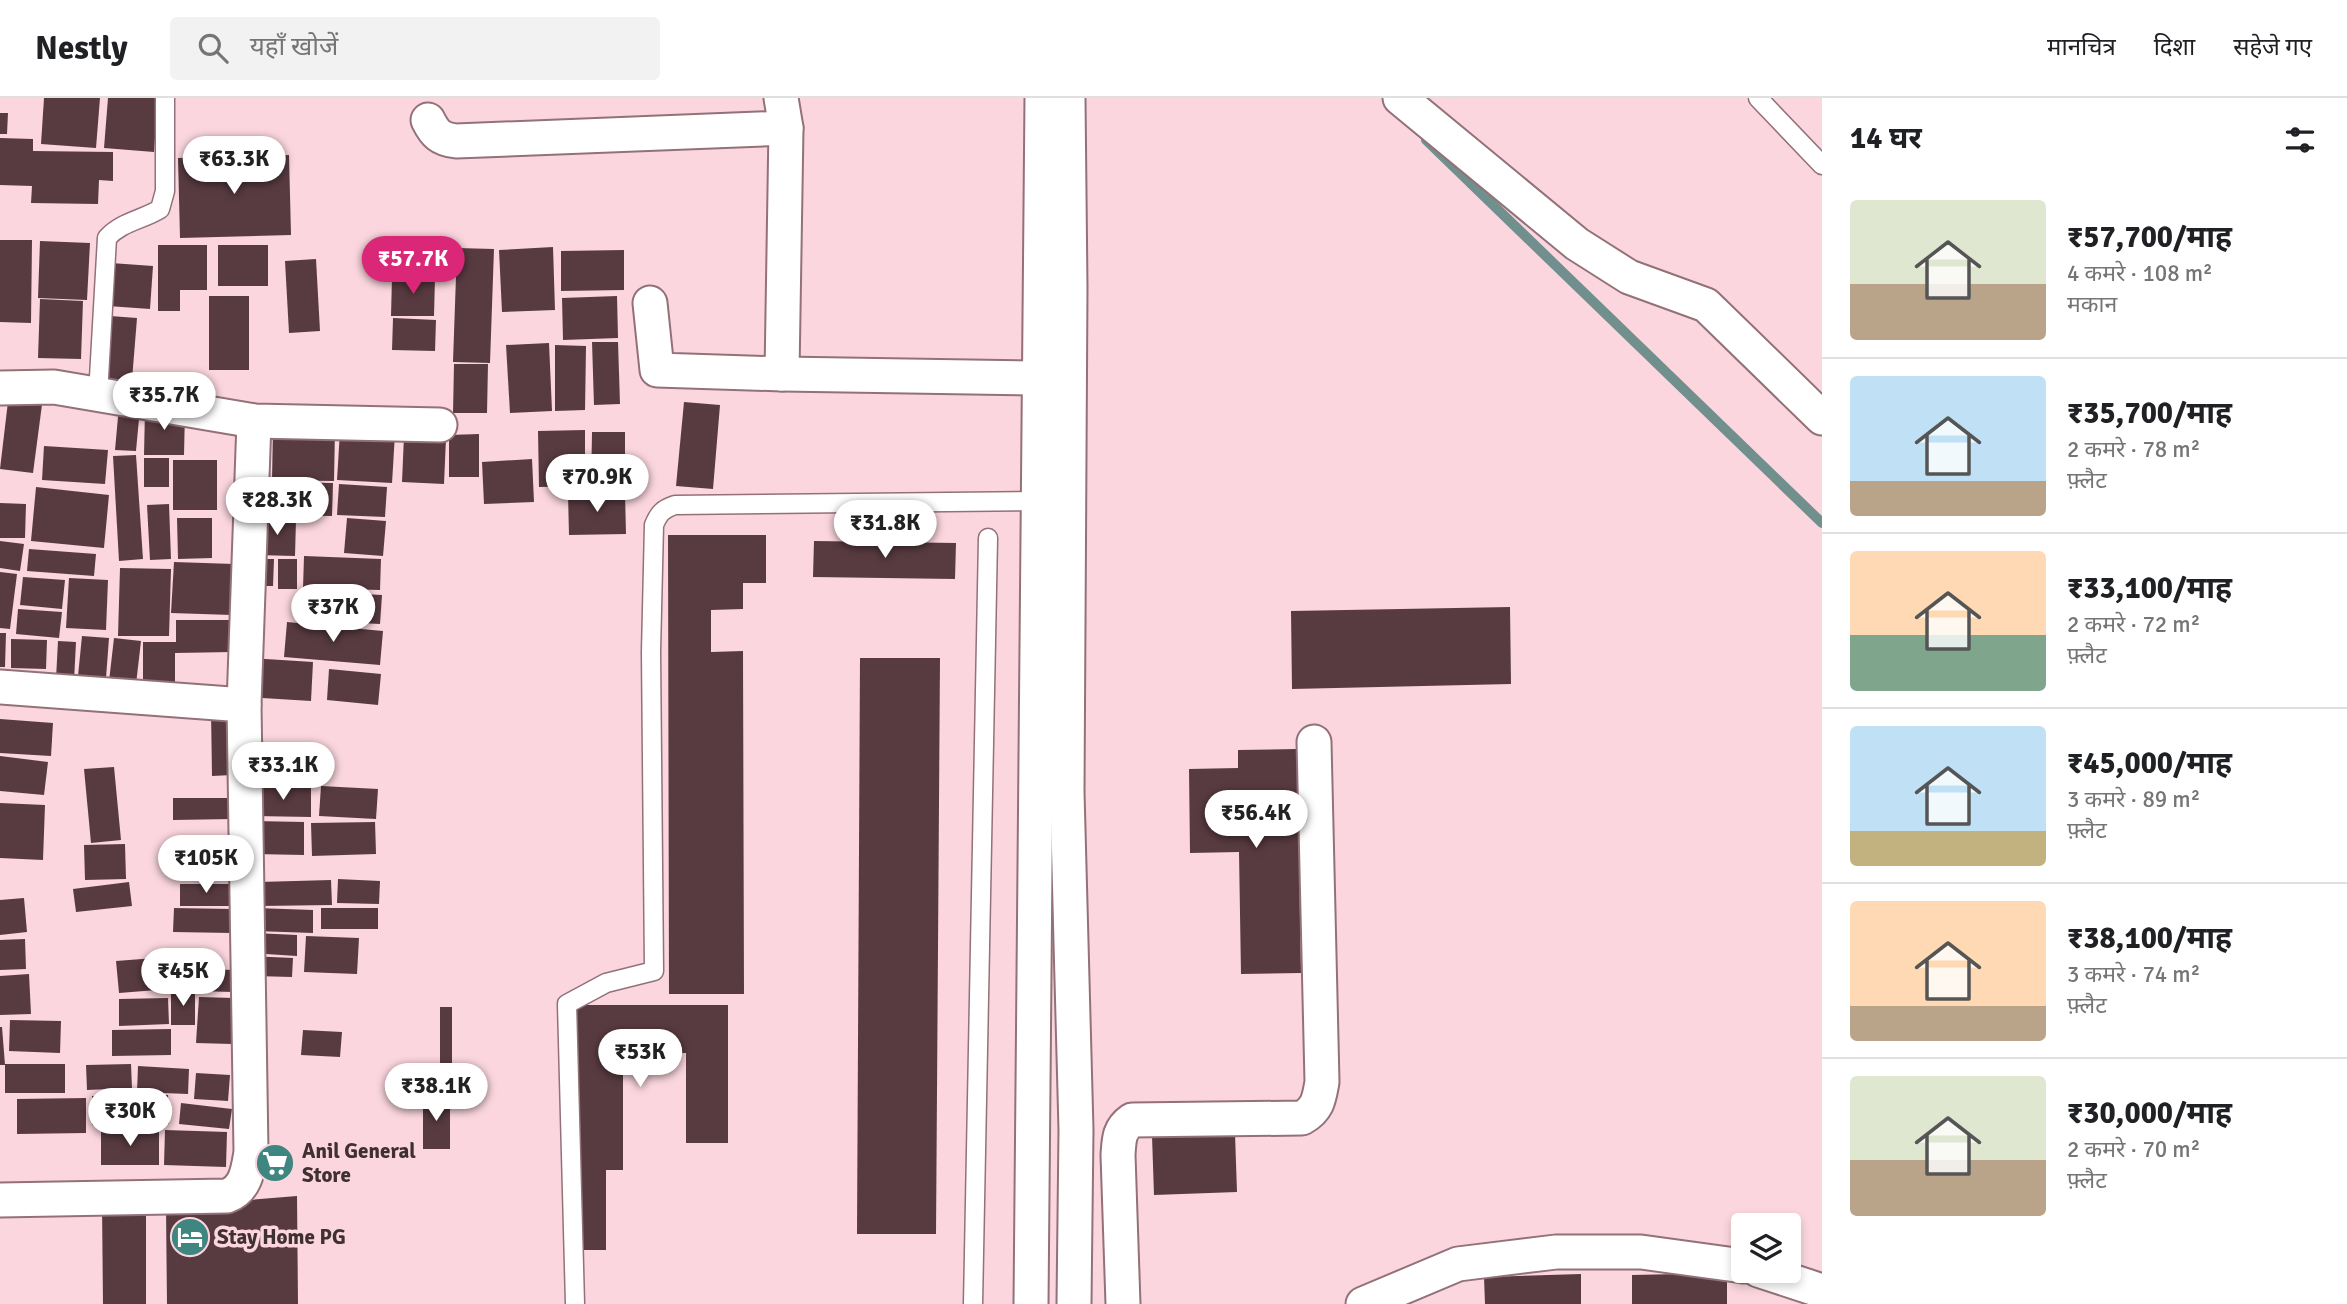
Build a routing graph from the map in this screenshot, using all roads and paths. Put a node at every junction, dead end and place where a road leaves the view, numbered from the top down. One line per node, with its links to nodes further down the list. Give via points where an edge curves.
1 (165, 98): 13 (lane, via 165,191 160,209 116,228 107,238)
2 (1042, 98): 11 (street)
3 (1068, 98): 29 (street, via 1067,792 1076,1130)
4 (1400, 98): 14 (street, via 1577,244 1629,278 1706,305)
5 (1758, 98): 8 (lane)
6 (783, 113): 7 (street, via 456,141 442,139); 10 (street)
7 (428, 120)
8 (1822, 164)
9 (650, 303): 10 (street, via 657,370)
10 (782, 374): 11 (street)
11 (1039, 378): 17 (street)
12 (0, 388): 13 (street, via 54,387)
13 (98, 394): 15 (street)
14 (1822, 418)
15 (254, 421): 16 (street); 20 (street)
16 (440, 425)
17 (1037, 501): 26 (lane, via 675,505 658,514 651,652 654,971 607,983 567,1004); 28 (street)
18 (989, 538): 27 (lane)
19 (0, 687): 20 (street)
20 (244, 705): 22 (street, via 251,1152 246,1179 237,1192 227,1196)
21 (1314, 742): 30 (street, via 1322,1082 1318,1104 1302,1118 1132,1120 1125,1125 1118,1155)
22 (0, 1200)
23 (1731, 1264): 31 (street, via 1641,1251 1556,1252 1458,1264)
24 (1798, 1283): 25 (street)
25 (1822, 1291)
26 (575, 1304)
27 (973, 1304)
28 (1031, 1304)
29 (1074, 1304)
30 (1123, 1304)
31 (1363, 1304)

